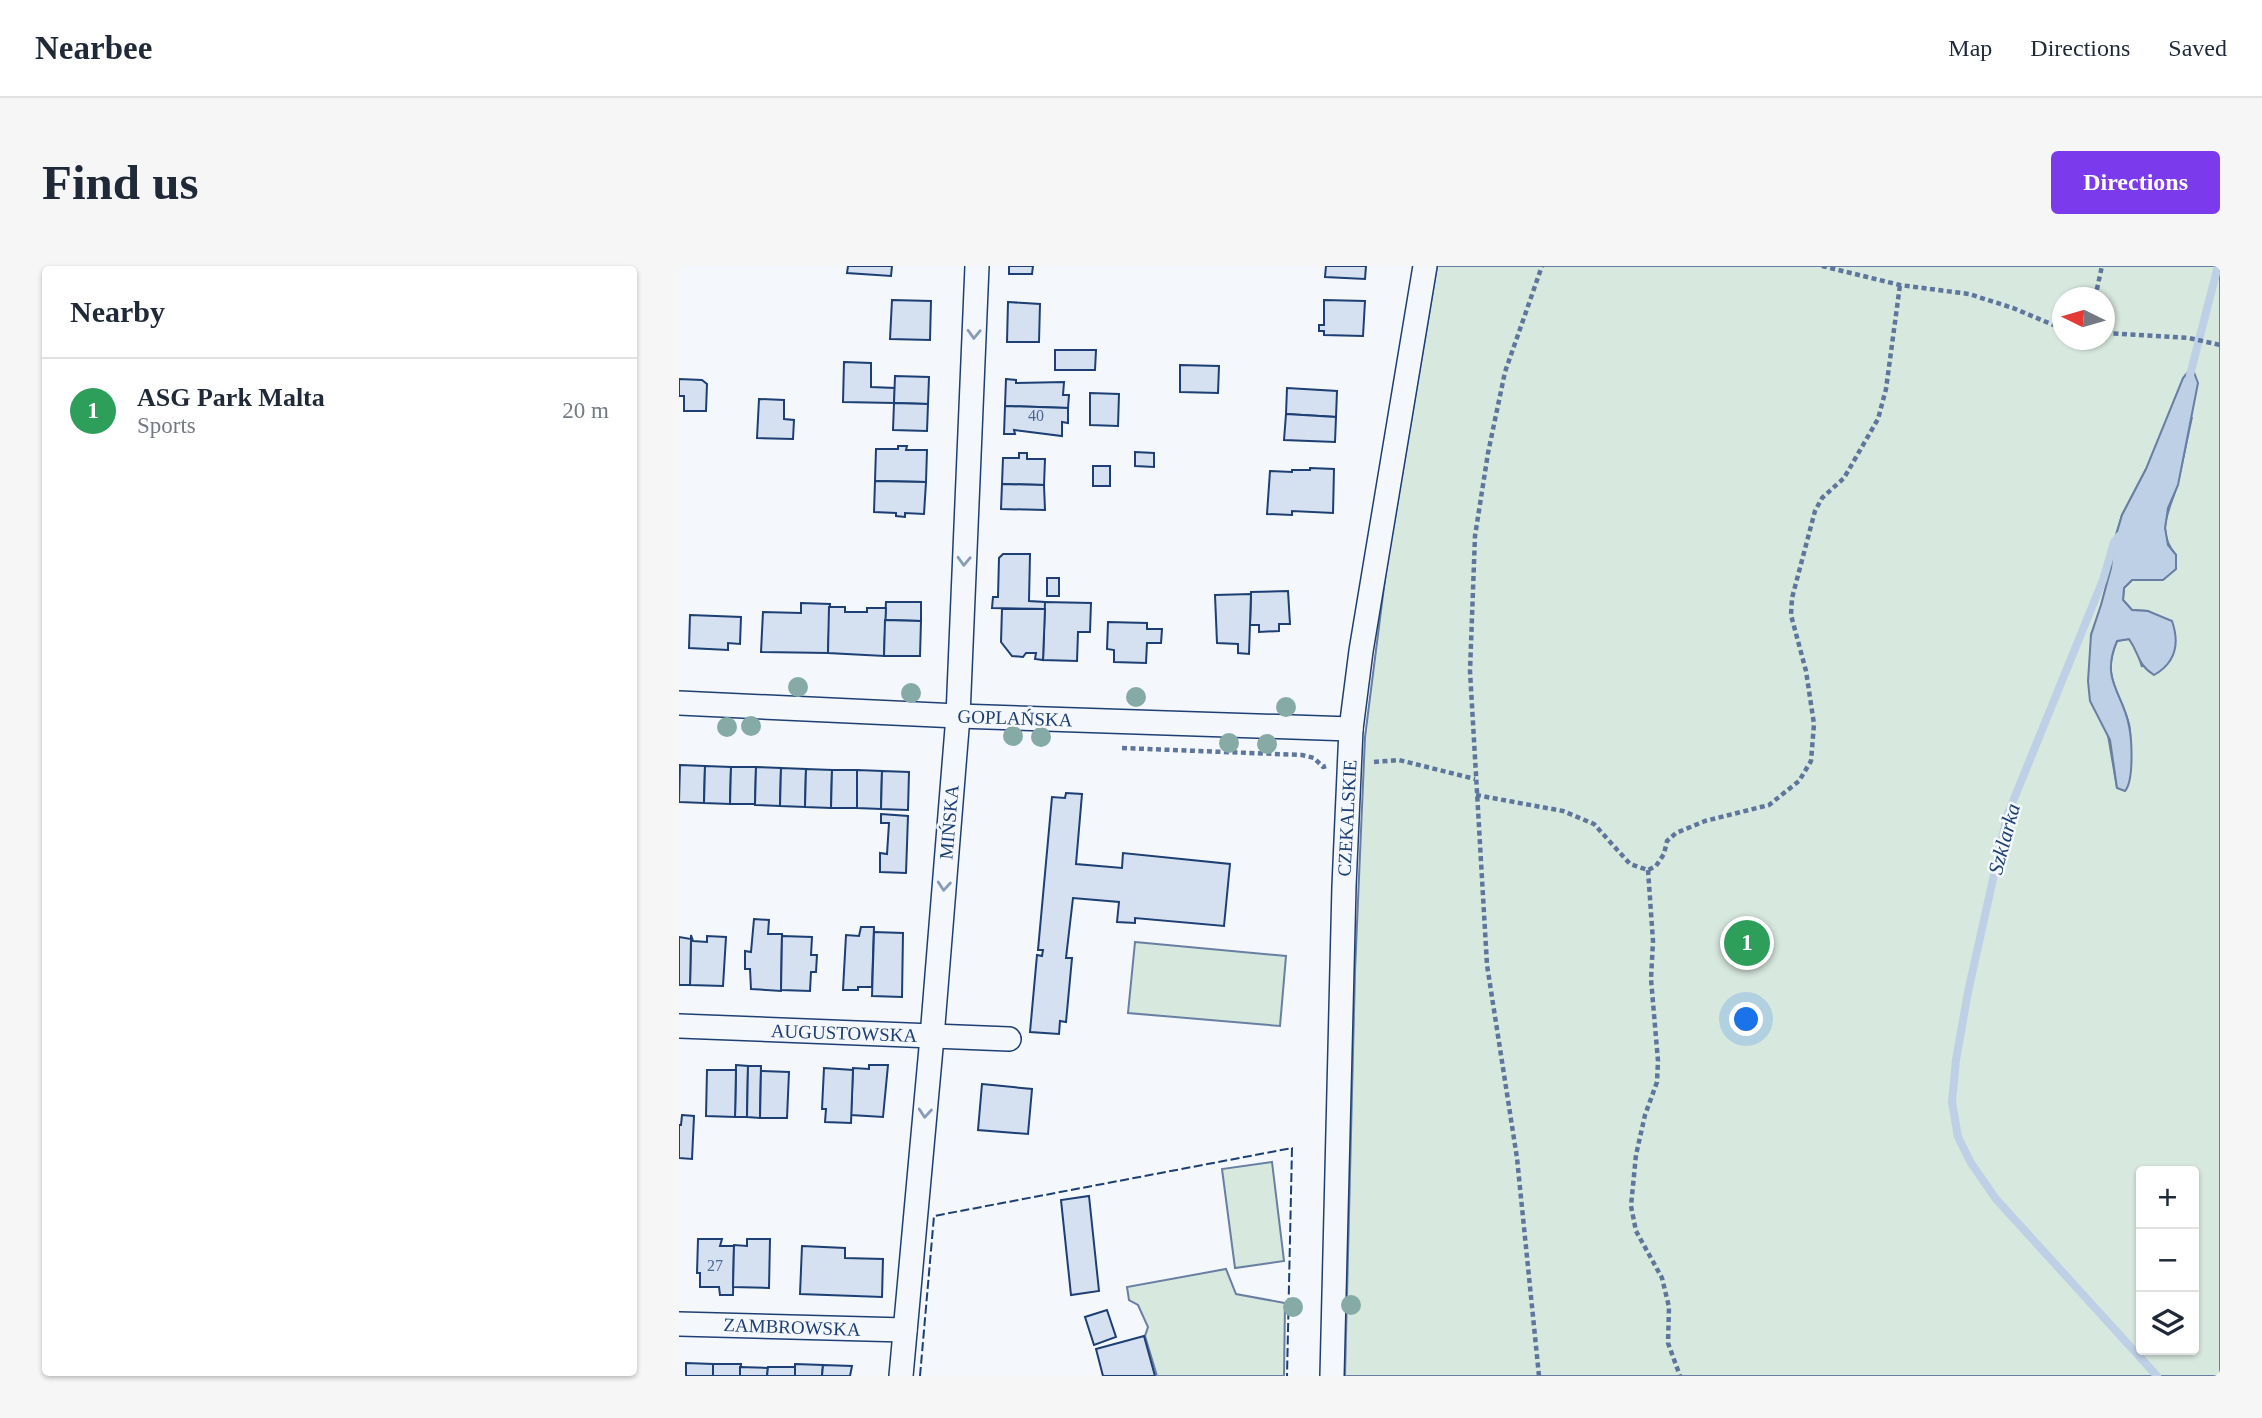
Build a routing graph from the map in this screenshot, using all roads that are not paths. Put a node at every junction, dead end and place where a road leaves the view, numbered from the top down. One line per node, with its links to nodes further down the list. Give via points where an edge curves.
1 (977, 266): 4 (street, MIŃSKA, one-way to 4)
2 (1425, 266): 5 (street, CZEKALSKIE)
3 (679, 703): 4 (street, GOPLAŃSKA)
4 (958, 716): 5 (street, GOPLAŃSKA); 7 (street, MIŃSKA, one-way to 7)
5 (1351, 729): 12 (street, CZEKALSKIE)
6 (679, 1026): 7 (street, AUGUSTOWSKA)
7 (932, 1037): 8 (street, AUGUSTOWSKA); 10 (street, MIŃSKA, one-way to 10)
8 (1009, 1040)
9 (679, 1324): 10 (street, ZAMBROWSKA)
10 (905, 1330): 11 (street, MIŃSKA)
11 (901, 1376)
12 (1332, 1376)

